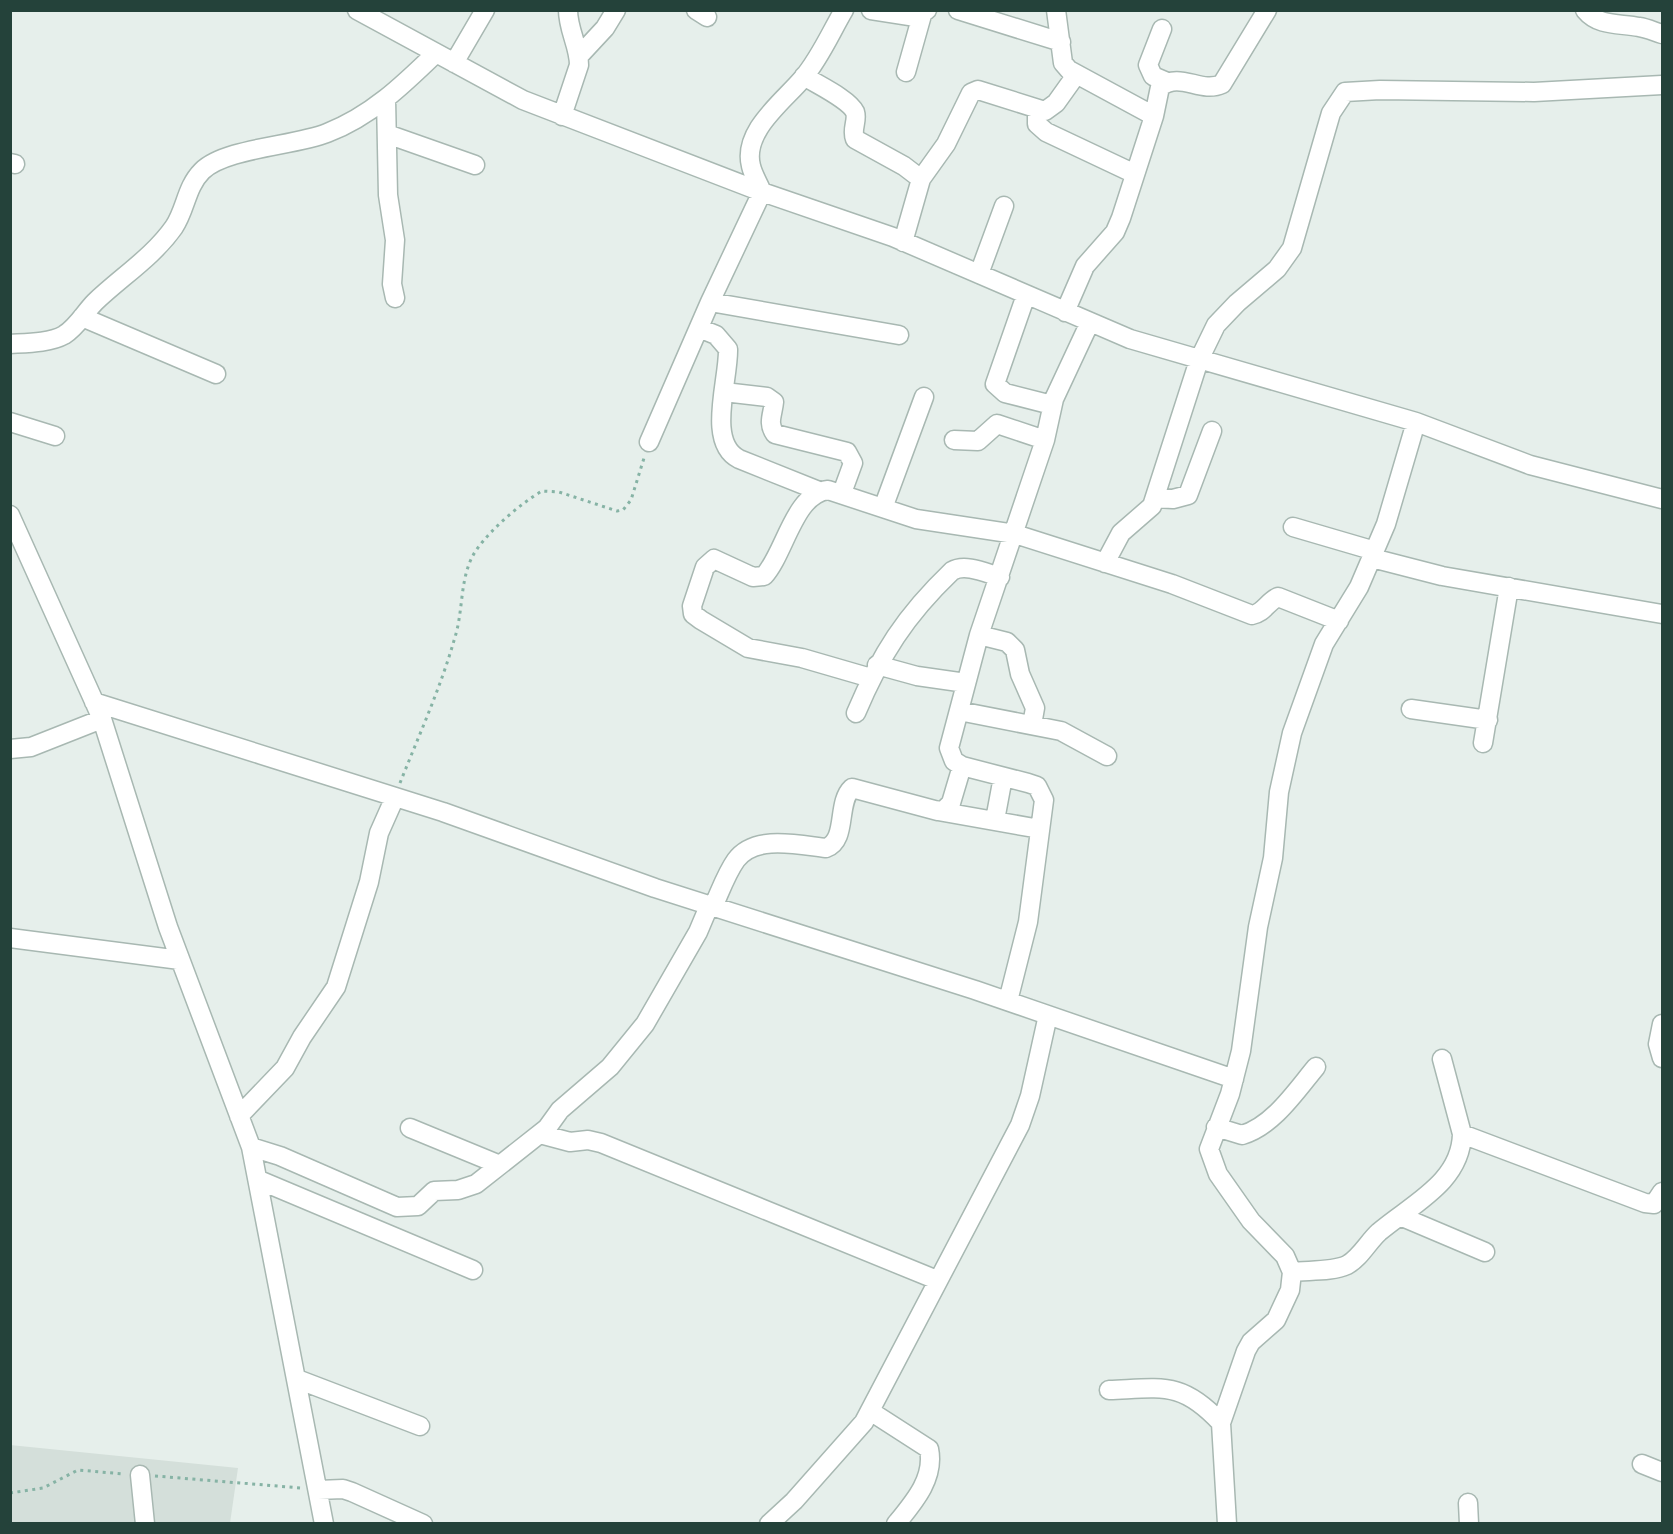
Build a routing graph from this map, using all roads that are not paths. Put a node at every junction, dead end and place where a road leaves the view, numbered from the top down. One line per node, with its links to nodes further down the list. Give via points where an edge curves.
1 (357, 10): 15 (street)
2 (485, 10): 17 (street)
3 (568, 10): 16 (street, via 569,31)
4 (616, 10): 16 (street)
5 (844, 10): 20 (street)
6 (958, 10): 14 (street)
7 (1056, 10): 14 (street)
8 (1267, 10): 21 (street, via 1222,84 1208,88 1184,81)
9 (1585, 10): 13 (street, via 1605,23)
10 (881, 11): 11 (street, via 916,17)
11 (925, 13): 18 (street)
12 (1162, 29): 21 (street, via 1148,65 1153,76)
13 (1662, 34)
14 (1061, 42): 19 (street, via 1063,63)
15 (436, 53): 17 (street); 23 (street)
16 (579, 56): 25 (street, via 578,73)
17 (454, 63): 25 (street)
18 (906, 72)
19 (1076, 75): 24 (street, via 1051,109); 26 (street)
20 (804, 76): 30 (street, via 851,106 856,117 852,132 855,139); 31 (street, via 771,111 757,133 750,156)
21 (1167, 82): 26 (street, via 1160,87)
22 (1662, 85): 44 (street, via 1534,92 1345,92 1331,113 1287,257 1216,325)
23 (386, 99): 27 (street); 39 (street, via 367,114 327,133 240,153 203,170 189,189 178,220 157,248)
24 (1037, 109): 29 (street, via 1037,124 1046,132); 30 (street, via 978,90 971,93 946,144)
25 (562, 116): 31 (street)
26 (1154, 116): 29 (street)
27 (387, 134): 28 (street); 36 (street)
28 (475, 165)
29 (1135, 174): 38 (street, via 1115,232 1085,266)
30 (921, 178): 33 (street)
31 (762, 192): 33 (street); 37 (street)
32 (1004, 206): 34 (street)
33 (903, 242): 34 (street)
34 (979, 274): 35 (street)
35 (1026, 295): 38 (street); 48 (street, via 995,384 1005,393)
36 (395, 298)
37 (710, 302): 41 (street); 42 (street)
38 (1065, 312): 40 (street)
39 (82, 318): 43 (street, via 64,335); 45 (street)
40 (1090, 322): 44 (street); 48 (street)
41 (699, 328): 46 (street, via 716,335 728,349); 55 (street)
42 (899, 335)
43 (10, 344)
44 (1199, 360): 50 (street); 58 (street)
45 (216, 374)
46 (724, 392): 56 (street, via 721,433 733,456); 57 (street, via 768,397 774,402 770,428 775,434 847,452 852,463)
47 (924, 397): 60 (street)
48 (1052, 405): 54 (street)
49 (10, 422): 52 (street)
50 (1416, 422): 59 (street, via 1530,465); 65 (street, via 1386,524)
51 (1212, 431): 58 (street, via 1188,495)
52 (55, 436)
53 (954, 440): 54 (street, via 978,441 997,424)
54 (1046, 440): 63 (street)
55 (649, 442)
56 (819, 491): 57 (street); 72 (street, via 807,500 764,576 753,577 719,561 709,562 694,596 693,614 748,648)
57 (842, 493): 60 (street)
58 (1155, 498): 66 (street, via 1148,512 1121,533)
59 (1662, 499)
60 (883, 508): 63 (street, via 937,524)
61 (10, 515): 64 (street)
62 (1293, 527): 65 (street)
63 (1015, 534): 66 (street); 67 (street)
64 (19, 554): 74 (street)
65 (1373, 554): 68 (street, via 1442,576); 70 (street)
66 (1105, 563): 70 (street, via 1182,587 1252,615 1260,614 1278,597)
67 (1000, 577): 71 (street); 72 (street, via 967,568 952,570 920,602)
68 (1509, 587): 69 (street); 79 (street)
69 (1662, 614)
70 (1338, 621): 99 (street, via 1317,660 1290,743 1279,792 1274,858 1258,927)
71 (979, 635): 73 (street); 80 (street, via 1007,642 1016,650 1020,674 1035,708)
72 (874, 671): 73 (street); 77 (street)
73 (966, 683): 76 (street)
74 (94, 702): 78 (street); 86 (street)
75 (1411, 709): 79 (street)
76 (958, 711): 80 (street); 84 (street, via 949,748 954,761)
77 (856, 713)
78 (102, 719): 82 (street, via 31,747); 92 (street)
79 (1488, 720): 81 (street)
80 (1032, 725): 83 (street, via 1067,733)
81 (1483, 744)
82 (10, 748)
83 (1107, 756)
84 (962, 766): 85 (street); 87 (street, via 948,807)
85 (1004, 777): 88 (street); 89 (street, via 1028,783 1042,792)
86 (395, 797): 90 (street); 100 (street, via 378,833 369,882 336,987 285,1068)
87 (938, 811): 88 (street); 90 (street, via 852,788 845,797 832,846 770,844 750,848 732,866)
88 (995, 820): 89 (street)
89 (1040, 829): 93 (street, via 1027,930)
90 (711, 907): 93 (street); 103 (street, via 639,1031 610,1066 560,1110)
91 (10, 938): 92 (street)
92 (180, 960): 100 (street)
93 (1008, 1001): 94 (street)
94 (1048, 1015): 99 (street); 113 (street, via 1020,1125)
95 (1662, 1024): 96 (street, via 1658,1044)
96 (1662, 1058)
97 (1442, 1059): 104 (street)
98 (1316, 1067): 101 (street, via 1257,1129 1242,1135)
99 (1234, 1079): 101 (street)
100 (239, 1116): 105 (street)
101 (1216, 1127): 112 (street, via 1209,1149 1218,1174 1251,1221 1285,1256)
102 (410, 1128): 106 (street)
103 (540, 1134): 106 (street); 113 (street, via 570,1142 601,1143)
104 (1462, 1134): 108 (street, via 1645,1203 1654,1204); 109 (street, via 1455,1168)
105 (251, 1147): 106 (street, via 409,1209 434,1191 476,1184); 107 (street)
106 (500, 1165)
107 (259, 1180): 111 (street); 114 (street)
108 (1662, 1192)
109 (1400, 1216): 110 (street); 112 (street, via 1348,1264)
110 (1485, 1252)
111 (473, 1270)
112 (1292, 1272): 117 (street, via 1290,1290 1276,1320 1246,1351)
113 (937, 1280): 116 (street)
114 (297, 1379): 118 (street); 122 (street)
115 (1109, 1390): 117 (street, via 1177,1391 1197,1399)
116 (870, 1411): 127 (street, via 859,1430); 128 (street, via 922,1443 932,1468)
117 (1221, 1423): 129 (street)
118 (420, 1426)
119 (1642, 1464): 120 (street)
120 (1662, 1472)
121 (140, 1475): 124 (street)
122 (318, 1490): 125 (street); 126 (street, via 343,1489)
123 (1468, 1503): 130 (street)
124 (145, 1524)
125 (324, 1524)
126 (423, 1524)
127 (769, 1524)
128 (896, 1524)
129 (1227, 1524)
130 (1469, 1524)

